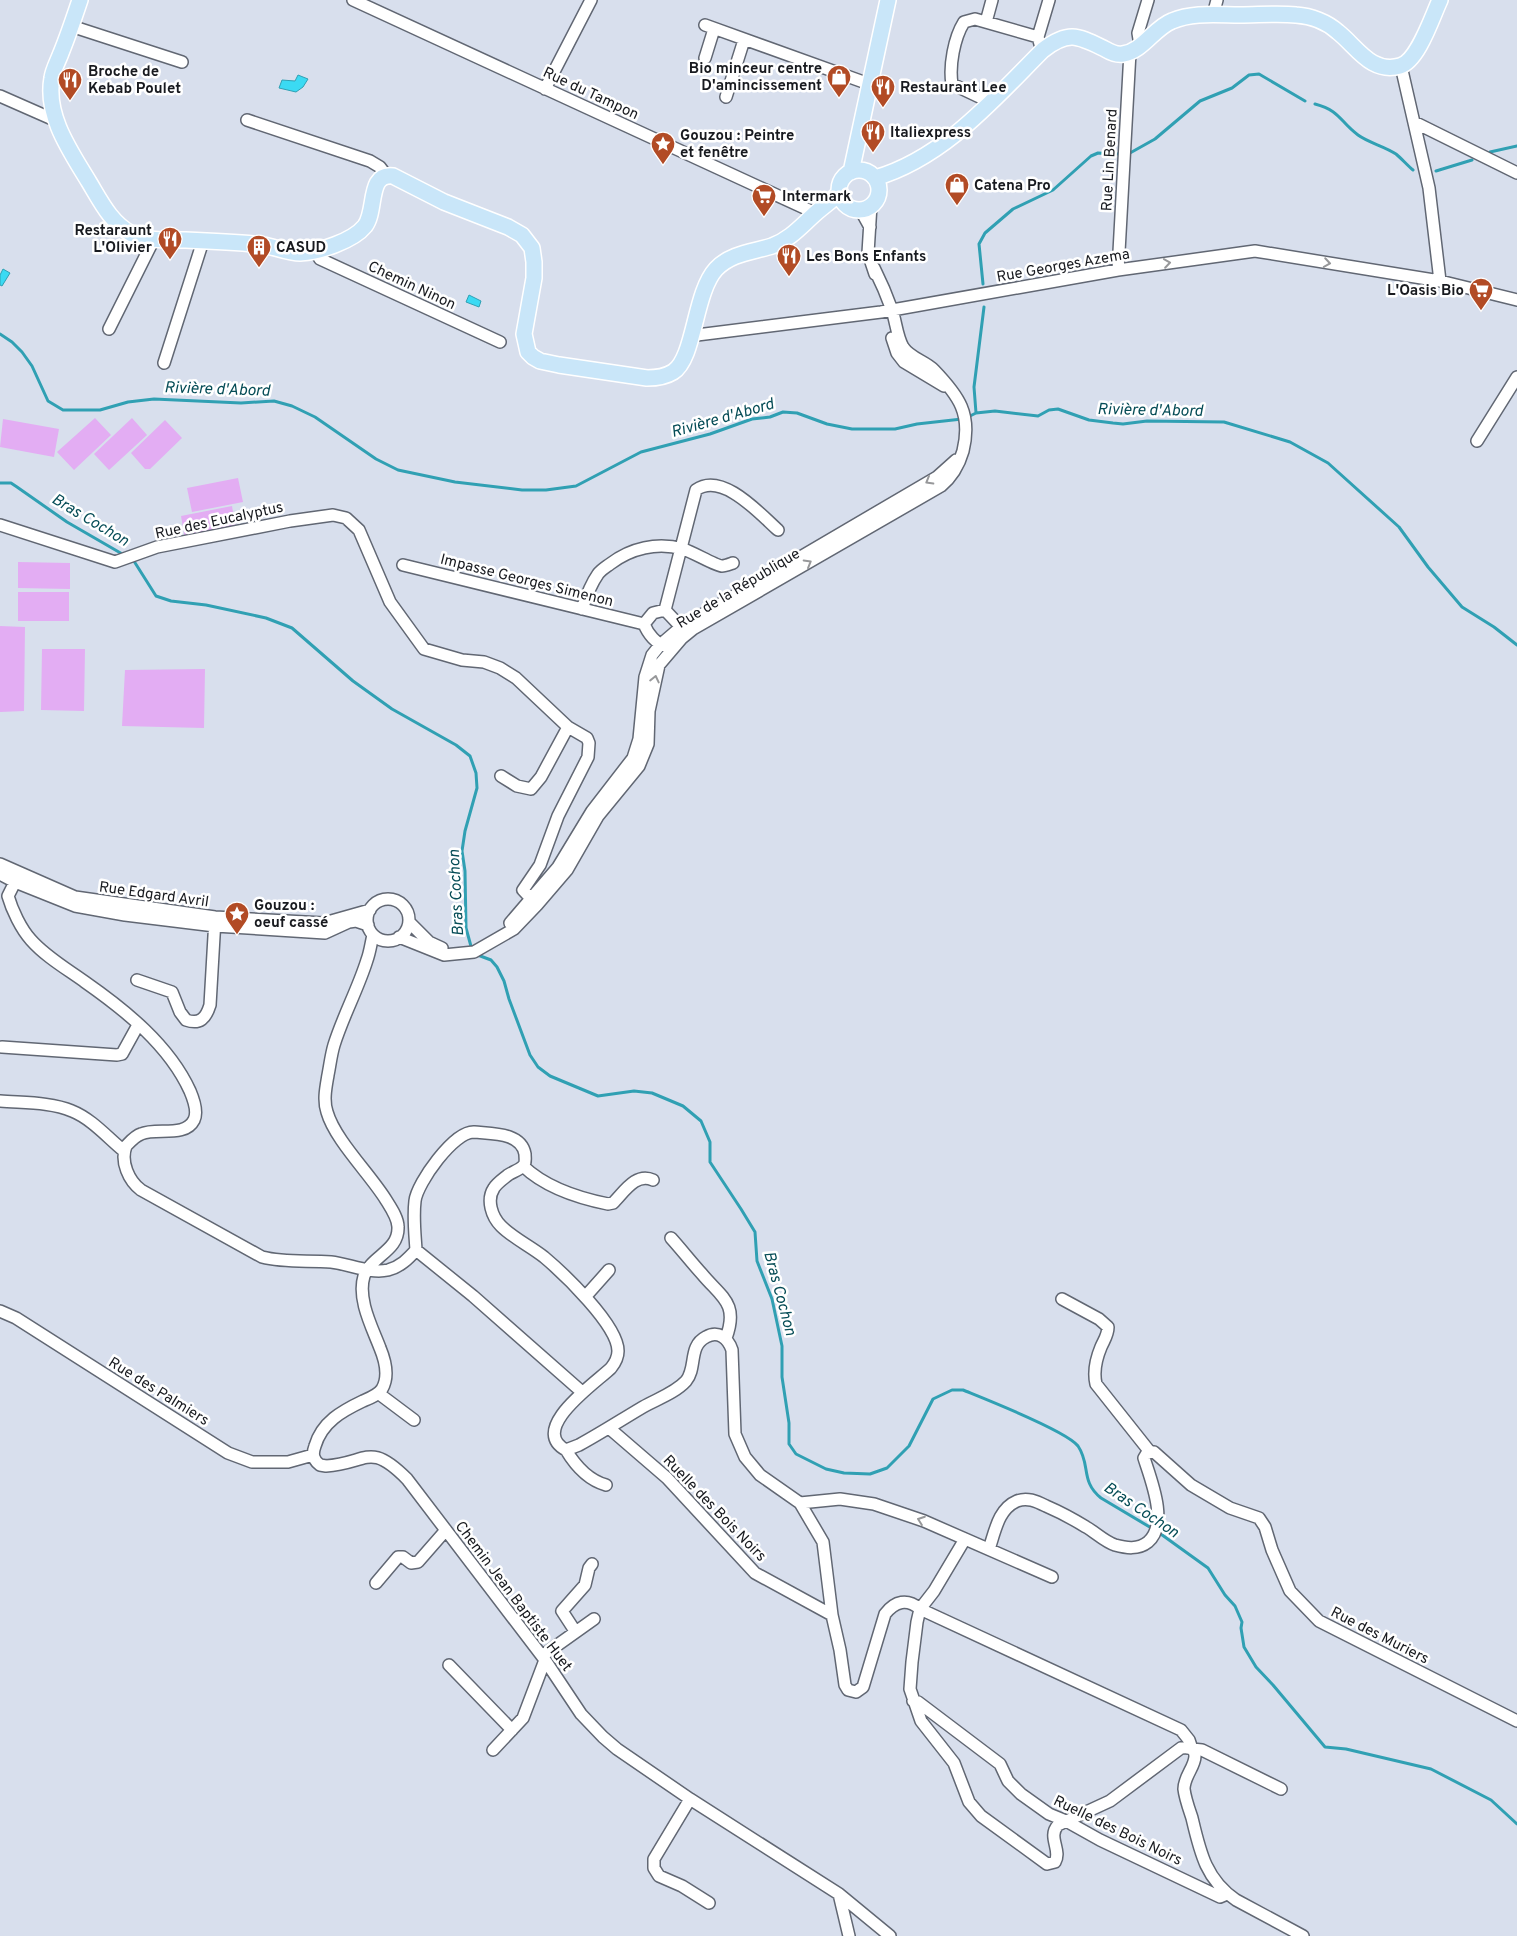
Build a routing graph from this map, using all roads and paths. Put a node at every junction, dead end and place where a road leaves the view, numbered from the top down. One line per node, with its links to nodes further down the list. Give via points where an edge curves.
1 (80, 0): 12 (main road)
2 (353, 0): 20 (street, Rue du Tampon)
3 (591, 0): 20 (street)
4 (888, 0): 19 (main road)
5 (992, 0): 11 (street)
6 (1049, 0): 14 (street)
7 (1148, 0): 15 (street, Rue Lin Benard)
8 (1217, 0): 10 (street)
9 (1440, 0): 18 (main road, via 1418,47 1408,62)
10 (1213, 15): 15 (main road, via 1172,21); 18 (main road, via 1297,15 1310,18 1338,31 1373,65 1386,68)
11 (986, 22): 14 (street); 23 (street, via 975,19 964,22 956,44 951,75 952,84)
12 (71, 26): 17 (street); 24 (main road, via 52,78 51,96)
13 (744, 40): 16 (street, via 710,27); 19 (street); 22 (street)
14 (1041, 44): 15 (main road, via 1072,37 1116,54); 23 (main road)
15 (1135, 48): 37 (street, Rue Lin Benard)
16 (705, 58)
17 (182, 62)
18 (1401, 66): 26 (street)
19 (869, 84): 27 (main road)
20 (545, 89): 33 (street, Rue du Tampon)
21 (0, 96): 24 (street)
22 (726, 97)
23 (990, 102): 30 (main road, via 946,141 888,174)
24 (56, 118): 34 (main road, via 68,147 109,215 132,234)
25 (247, 120): 29 (street, via 370,161)
26 (1414, 122): 28 (street); 38 (street, via 1429,188)
27 (855, 167): 30 (main road, via 865,171); 31 (main road, via 842,180)
28 (1517, 173)
29 (386, 175): 36 (main road, via 375,187 372,211 362,230); 42 (main road, via 522,235 532,248 534,262 525,344 528,352 540,361 648,378 661,377 680,366)
30 (877, 185): 32 (main road, via 878,197)
31 (837, 198): 32 (main road, via 853,208); 33 (main road)
32 (865, 207): 40 (street, Rue de la République, via 870,228 868,253)
33 (815, 214): 42 (main road, via 788,239 741,253 717,268 708,280)
34 (154, 239): 35 (main road); 41 (street)
35 (203, 241): 36 (main road, via 264,246 297,253); 44 (street)
36 (315, 251): 43 (street, Chemin Ninon, via 320,259)
37 (1118, 270): 38 (street, Rue Georges Azema, one-way to 38, via 1255,250); 40 (street, Rue Georges Azema)
38 (1440, 281): 39 (street, Rue Georges Azema)
39 (1517, 300)
40 (888, 311): 42 (street, Rue Georges Azema); 55 (street, Rue de la République, via 897,353 904,362 951,391 960,402 967,423 964,448 937,477)
41 (109, 329)
42 (691, 334)
43 (500, 342)
44 (164, 363)
45 (1517, 378): 46 (street)
46 (1477, 440)
47 (0, 525): 58 (street, Rue des Eucalyptus, via 115,562 157,547 290,521 332,515 346,518 359,530 390,602 424,649 500,668 516,678)
48 (778, 530): 49 (street, via 740,496 708,484 696,490)
49 (682, 549): 50 (street, via 716,565); 52 (street, via 647,546 622,554 599,572); 53 (street)
50 (733, 563)
51 (403, 564): 52 (street, Impasse Georges Simenon)
52 (582, 609): 54 (street, Impasse Georges Simenon)
53 (665, 610): 54 (street, via 652,613); 55 (street)
54 (644, 624): 56 (street)
55 (682, 633): 56 (street, Rue de la République); 57 (street, Rue de la République)
56 (660, 645): 57 (street); 64 (street, Rue de la République, via 652,655 645,677 639,740 633,758 592,811)
57 (672, 648): 64 (street, Rue de la République, one-way to 57, via 567,870 598,816 639,766 648,744 649,712 659,665)
58 (568, 727): 59 (street, via 531,789 517,786); 64 (street, via 587,738 590,750 558,816 540,865 523,890)
59 (501, 776)
60 (0, 864): 62 (street, Rue Edgard Avril)
61 (0, 874): 62 (street, Rue Edgard Avril)
62 (17, 878): 63 (street); 66 (street, Rue Edgard Avril, via 75,897)
63 (4, 900): 74 (street, via 11,905 29,938 42,952 117,1005)
64 (534, 902): 71 (street, Rue de la République, via 485,947)
65 (370, 910): 66 (street, Rue Edgard Avril, via 324,923); 67 (street, via 380,900 394,900 405,908); 68 (street)
66 (215, 922): 68 (street, Rue Edgard Avril, via 325,933 356,921); 73 (street, via 210,1005 202,1020 186,1020 172,992)
67 (409, 922): 69 (street); 71 (street, via 429,942)
68 (371, 930): 70 (street); 72 (street)
69 (399, 937): 70 (street); 71 (street, Rue de la République, via 444,955)
70 (387, 941): 72 (street)
71 (460, 954)
72 (367, 960): 82 (street, via 334,1046 325,1101 336,1130 376,1182 398,1228 392,1247)
73 (138, 980)
74 (138, 1025): 75 (street, via 122,1054 117,1055); 77 (street, via 184,1078 192,1095 195,1119 189,1127 141,1134)
75 (2, 1047)
76 (0, 1101): 77 (street, via 73,1111)
77 (124, 1151): 82 (street, via 128,1176 141,1190 262,1257 332,1262)
78 (523, 1166): 79 (street, via 541,1181 572,1195 608,1204 637,1180); 81 (street, via 522,1146 510,1137 469,1132 456,1140 422,1182 415,1200); 84 (street, via 494,1187 490,1200 496,1219 545,1258)
79 (653, 1180)
80 (671, 1238): 87 (street, via 724,1297 730,1313)
81 (416, 1250): 82 (street, via 398,1267); 88 (street)
82 (368, 1269): 89 (street, via 364,1276 364,1300 386,1369 383,1386)
83 (609, 1270): 84 (street)
84 (585, 1297): 88 (street, via 611,1331 618,1352 612,1366)
85 (1062, 1299): 93 (street, Rue des Muriers, via 1108,1327 1095,1366 1096,1384)
86 (0, 1310): 94 (street, Rue des Palmiers, via 228,1453 252,1462 288,1462)
87 (726, 1338): 91 (street, via 711,1335 700,1341 685,1382); 96 (street, via 732,1350 735,1434 744,1457 760,1475)
88 (582, 1392): 92 (street, via 559,1417 555,1433 558,1443)
89 (378, 1393): 90 (street); 94 (street, via 329,1422 320,1432)
90 (414, 1420)
91 (609, 1428): 92 (street); 104 (street, Ruelle des Bois Noirs, via 667,1478 755,1573)
92 (566, 1450): 95 (street, via 587,1475)
93 (1150, 1452): 99 (street, via 1144,1458 1158,1507 1155,1530 1149,1541 1138,1548 1114,1545 1061,1512 1025,1499 1006,1509); 110 (street, Rue des Muriers, via 1156,1453 1191,1485 1230,1508 1258,1518 1265,1527 1290,1591 1319,1621)
94 (313, 1455): 97 (street, Chemin Jean Baptiste Huet, via 317,1463 326,1466 371,1456 389,1462 407,1479)
95 (606, 1485)
96 (800, 1503): 98 (street, one-way to 96, via 874,1504 840,1499); 104 (street, via 823,1542)
97 (446, 1530): 102 (street, via 418,1562 398,1558); 107 (street, Chemin Jean Baptiste Huet)
98 (965, 1539): 99 (street); 103 (street)
99 (989, 1549): 101 (street)
100 (592, 1564): 106 (street, via 585,1585 562,1611)
101 (1052, 1577)
102 (376, 1582)
103 (920, 1609): 104 (street, via 913,1602 898,1602 890,1607 863,1687 856,1692 850,1692 845,1685); 109 (street, via 912,1662 910,1689); 112 (street, via 1180,1730)
104 (832, 1615)
105 (594, 1620): 106 (street)
106 (575, 1631): 107 (street)
107 (543, 1658): 111 (street, via 526,1712); 115 (street, Chemin Jean Baptiste Huet, via 594,1728 617,1749)
108 (449, 1665): 111 (street)
109 (913, 1701): 116 (street, Ruelle des Bois Noirs, via 1000,1764 1008,1781 1021,1794 1049,1814); 116 (street, via 921,1721 954,1763 969,1802 981,1816 1050,1865 1057,1858 1053,1832)
110 (1517, 1721)
111 (512, 1730): 113 (street)
112 (1192, 1749): 114 (street, via 1202,1750); 116 (street, via 1181,1748 1110,1801); 118 (street, via 1195,1758 1185,1778 1184,1789 1206,1867)
113 (493, 1750)
114 (1281, 1788)
115 (690, 1799): 117 (street, Chemin Jean Baptiste Huet); 119 (street, via 654,1860 654,1868 658,1876)
116 (1066, 1821): 118 (street, Ruelle des Bois Noirs, via 1220,1897)
117 (839, 1894): 120 (street); 121 (street, Chemin Jean Baptiste Huet)
118 (1227, 1894): 122 (street)
119 (709, 1903)
120 (849, 1936)
121 (890, 1936)
122 (1303, 1936)

